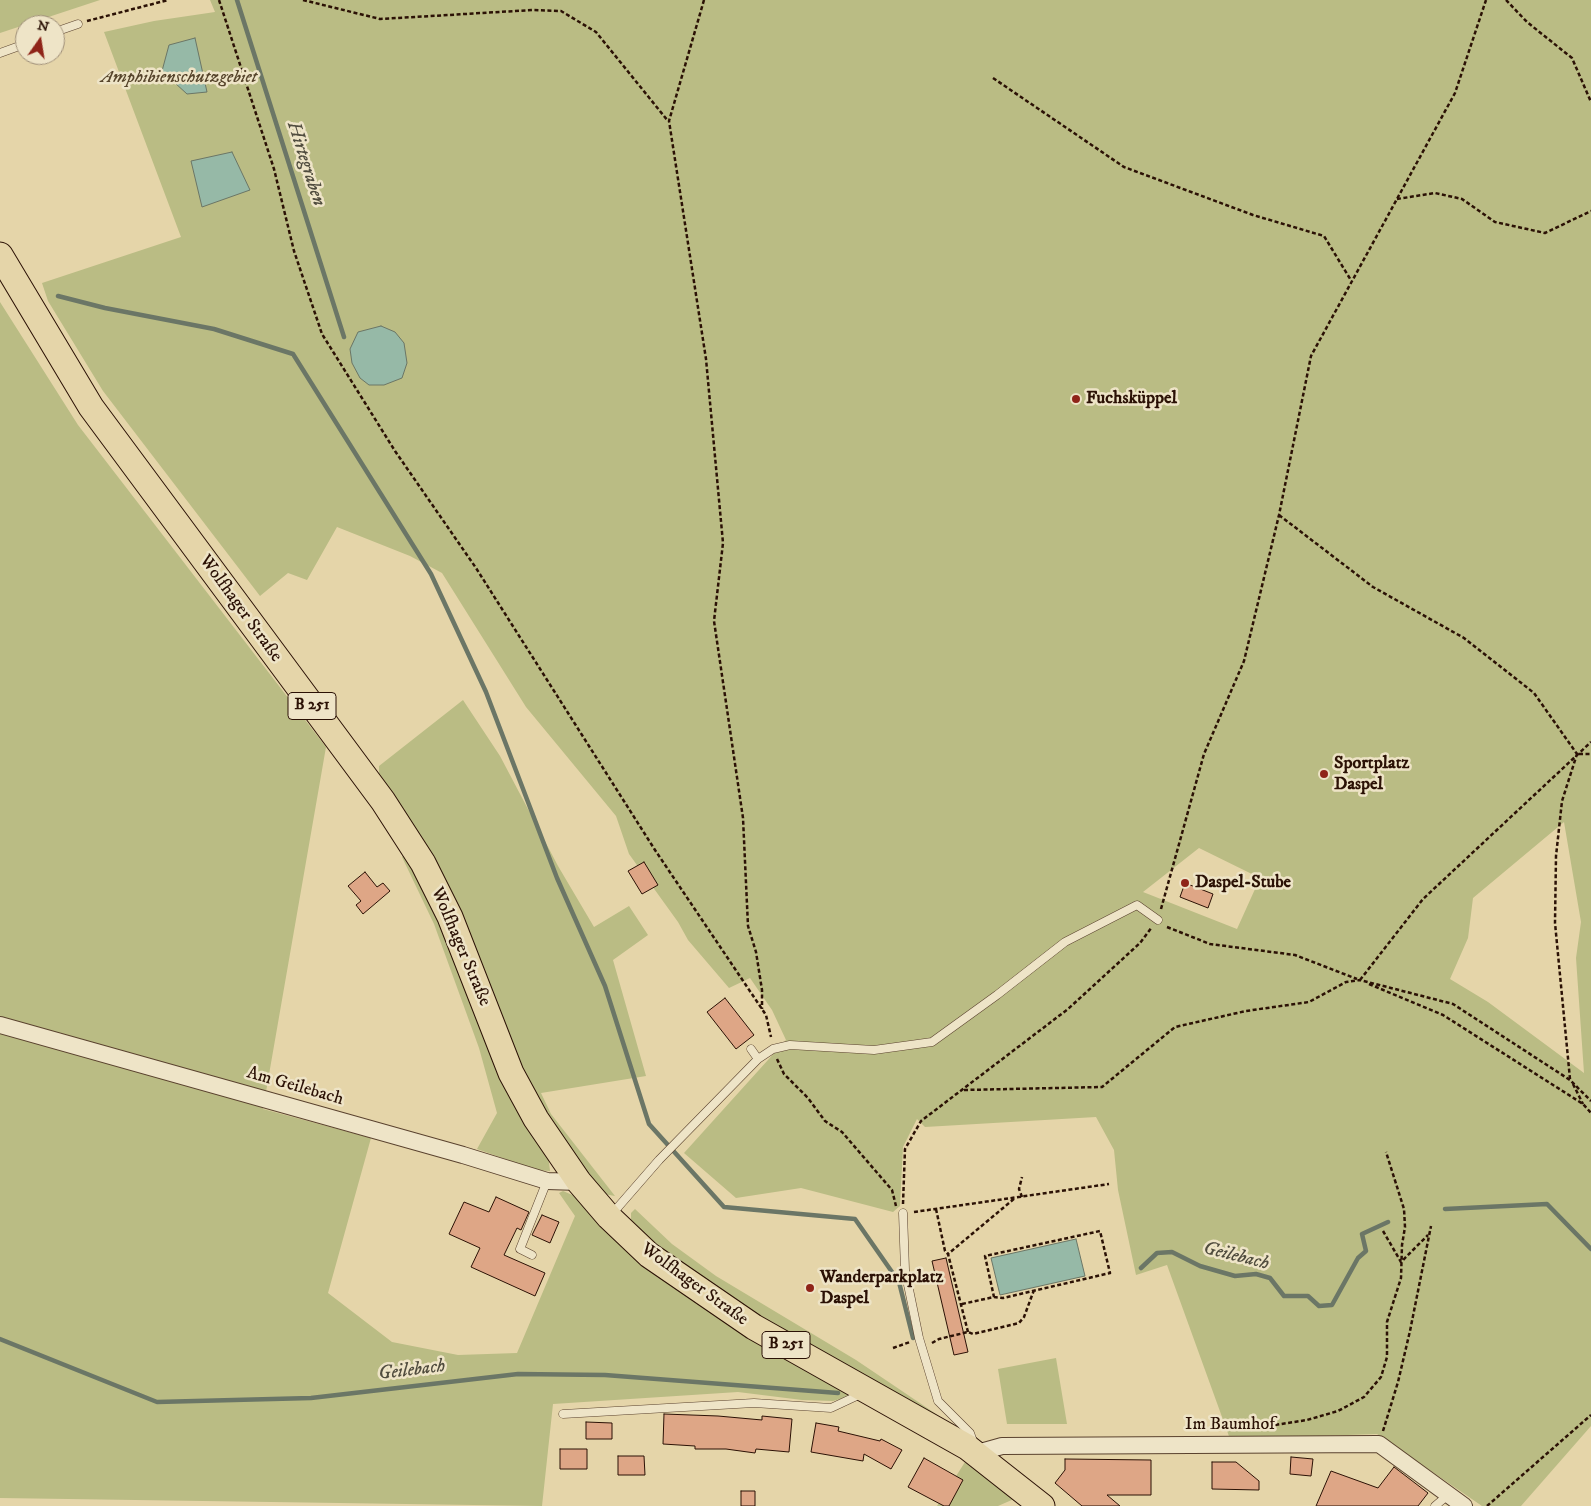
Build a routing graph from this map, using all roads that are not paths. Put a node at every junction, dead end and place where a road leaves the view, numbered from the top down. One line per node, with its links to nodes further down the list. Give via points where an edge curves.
1 (78, 24): 2 (lane)
2 (65, 29)
3 (15, 48): 4 (lane)
4 (0, 53)
5 (0, 255): 11 (main road, Wolfhager Straße / B 251, via 91,408 383,801 423,863 450,917 512,1073 536,1119)
6 (1158, 920): 9 (lane, via 1137,905 1065,942 932,1042 874,1050 790,1045 773,1049)
7 (0, 1025): 10 (street, Am Geilebach)
8 (751, 1049): 9 (lane)
9 (758, 1059): 13 (lane, via 659,1160)
10 (547, 1181): 11 (street, Am Geilebach); 14 (lane, via 520,1249)
11 (579, 1182): 13 (main road, Wolfhager Straße / B 251)
12 (903, 1213): 17 (lane, via 905,1270 919,1338 938,1401 970,1434)
13 (609, 1217): 15 (main road, Wolfhager Straße / B 251, via 649,1255 754,1327)
14 (532, 1255)
15 (865, 1392): 16 (lane, via 831,1408 754,1403); 17 (main road, Wolfhager Straße / B 251)
16 (563, 1414)
17 (976, 1453): 18 (street, Im Baumhof, via 1002,1446 1379,1444); 19 (main road, Wolfhager Straße / B 251)
18 (1448, 1495): 20 (lane); 21 (street)
19 (1036, 1505)
20 (1435, 1506)
21 (1464, 1506)

